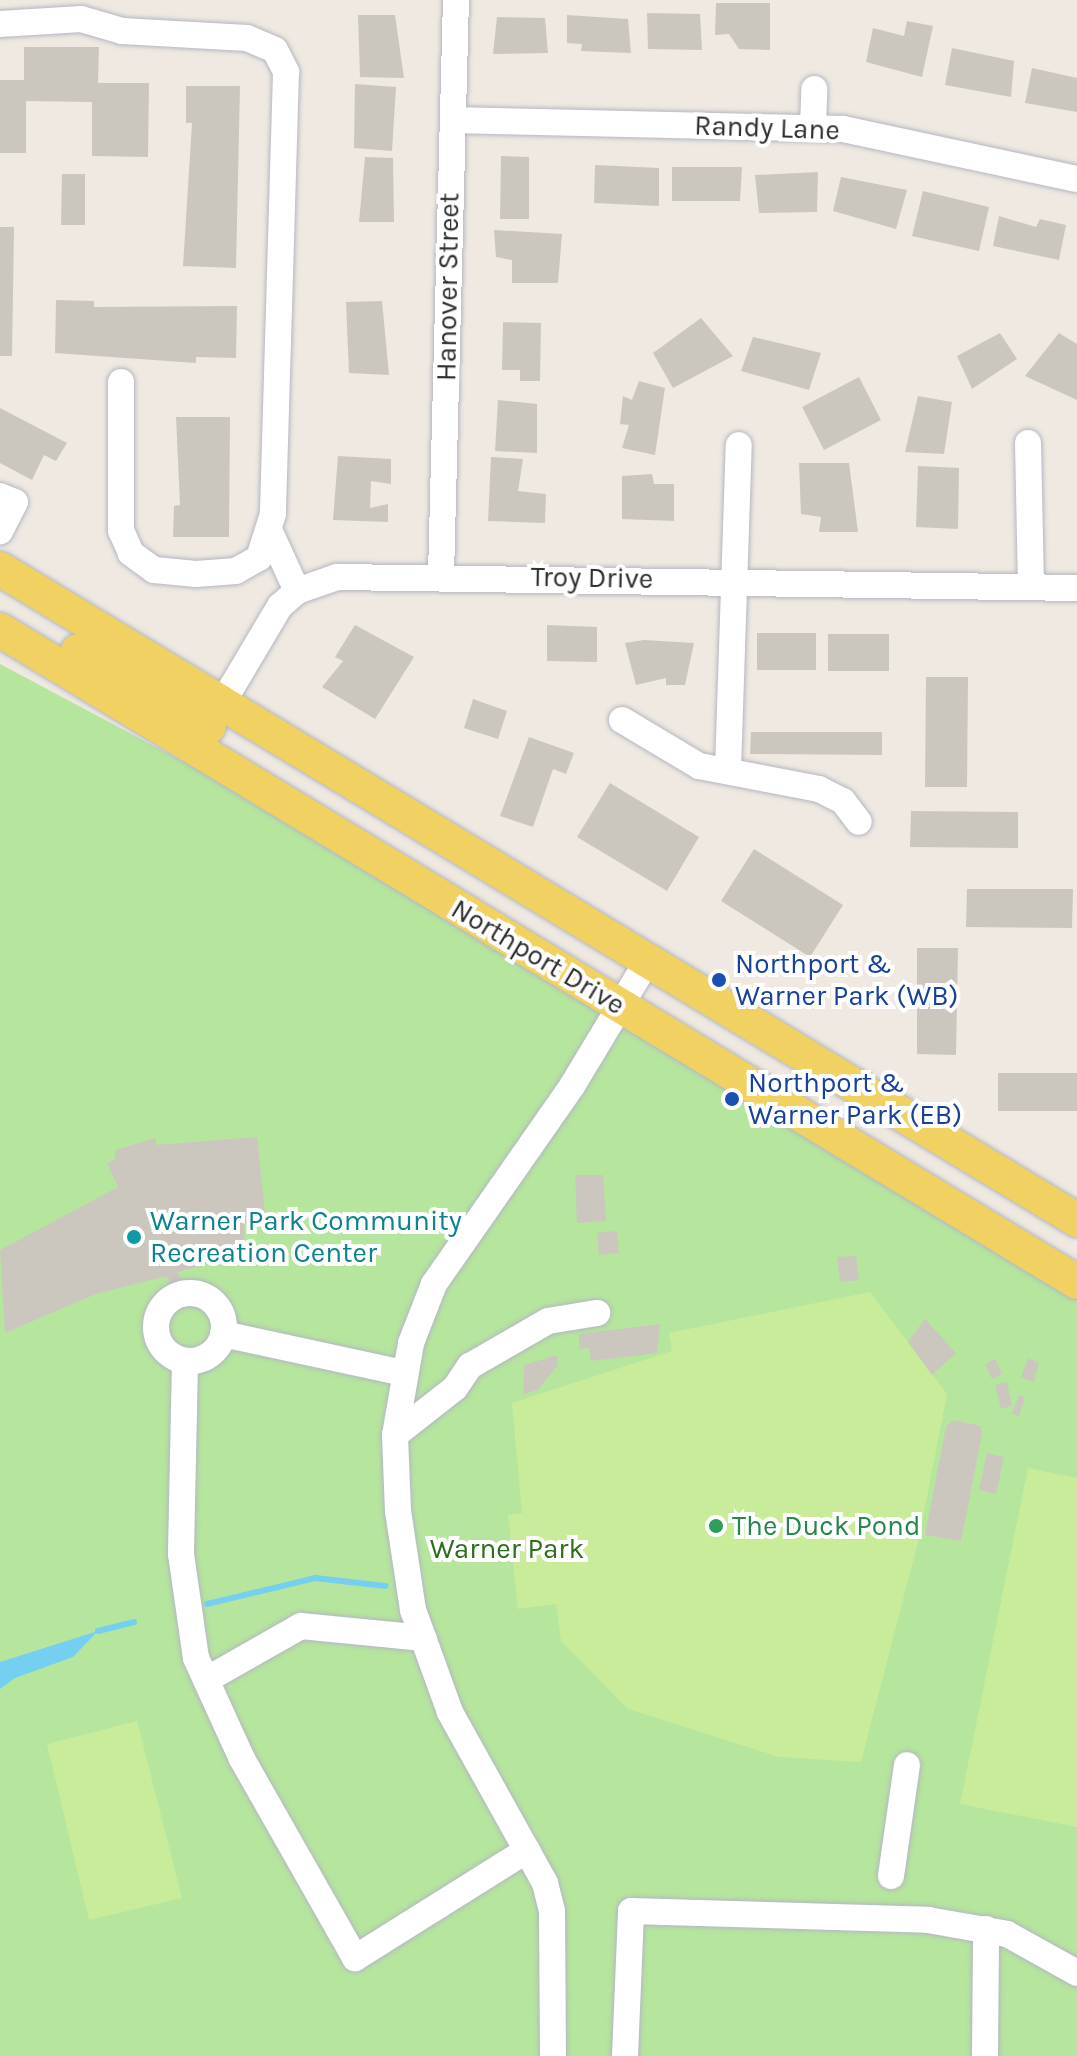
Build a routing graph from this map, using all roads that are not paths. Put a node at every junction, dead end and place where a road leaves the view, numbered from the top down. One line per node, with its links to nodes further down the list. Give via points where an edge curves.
1 (456, 0): 4 (street, Hanover Street)
2 (0, 24): 12 (street, via 81,19 122,31 247,38 275,50 286,72 288,98)
3 (814, 89): 5 (street)
4 (453, 120): 5 (street, Randy Lane); 14 (street, Hanover Street)
5 (813, 127): 6 (street, Randy Lane)
6 (1077, 179)
7 (121, 382): 12 (street, via 121,531 142,564 176,573 236,571 259,558)
8 (1028, 443): 16 (street)
9 (739, 445): 15 (street)
10 (0, 496): 11 (street, via 15,502)
11 (0, 531)
12 (270, 532): 18 (street)
13 (0, 569): 21 (main road, Northport Drive)
14 (441, 575): 15 (street, Troy Drive); 18 (street, Troy Drive, via 337,577)
15 (733, 582): 16 (street, Troy Drive); 22 (street)
16 (1031, 587): 17 (street, Troy Drive)
17 (1077, 588)
18 (297, 591): 21 (street, Troy Drive, via 266,622)
19 (12, 637): 21 (main road, via 87,654)
20 (622, 720): 22 (street, via 699,766)
21 (209, 726): 24 (main road, Northport Drive); 25 (main road, Northport Drive)
22 (728, 769): 23 (street, via 819,789 843,801)
23 (859, 822)
24 (648, 960): 25 (street); 26 (main road, Northport Drive)
25 (620, 1007): 27 (main road, Northport Drive); 31 (street, via 434,1284)
26 (1077, 1220)
27 (1077, 1282)
28 (597, 1313): 32 (street, via 548,1321 470,1366 455,1388)
29 (223, 1334): 30 (street, via 209,1355); 30 (street, via 213,1303 193,1294 171,1300 157,1318 159,1340); 31 (street)
30 (185, 1361): 34 (street, via 181,1554 196,1658)
31 (403, 1373): 32 (street)
32 (395, 1435): 33 (street, via 406,1583)
33 (423, 1638): 34 (street, via 301,1626); 36 (street, via 450,1712)
34 (206, 1680): 36 (street, via 242,1759 355,1958)
35 (907, 1765): 37 (street)
36 (527, 1850): 40 (street, via 552,1911)
37 (891, 1876)
38 (986, 1929): 39 (street, via 1007,1934); 41 (street, via 810,1914 631,1911); 42 (street)
39 (1077, 1973)
40 (553, 2056)
41 (625, 2056)
42 (985, 2056)

